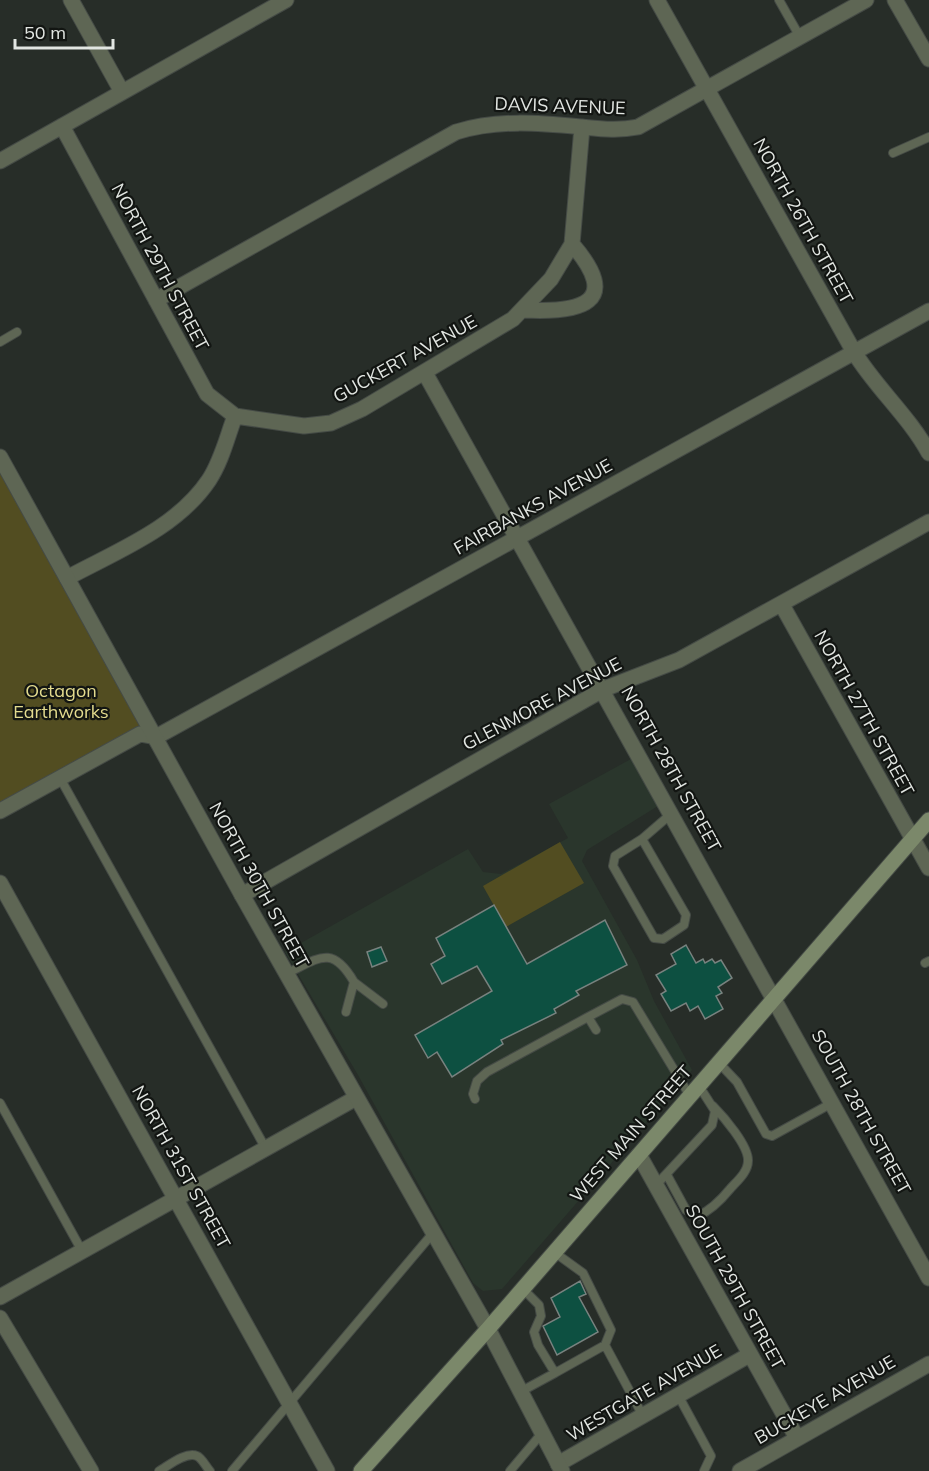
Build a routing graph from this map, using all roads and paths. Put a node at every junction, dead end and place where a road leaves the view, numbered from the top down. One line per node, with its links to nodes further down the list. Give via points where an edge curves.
1 (71, 0): 10 (street)
2 (286, 0): 10 (street)
3 (657, 0): 9 (street, NORTH 26TH STREET)
4 (779, 0): 7 (lane)
5 (866, 0): 7 (street, DAVIS AVENUE)
6 (895, 0): 8 (street)
7 (800, 38): 9 (street, DAVIS AVENUE)
8 (929, 59)
9 (708, 90): 12 (street, DAVIS AVENUE, via 638,127 619,131); 22 (street, NORTH 26TH STREET)
10 (122, 92): 11 (street)
11 (62, 126): 15 (street); 17 (street, NORTH 29TH STREET)
12 (582, 127): 16 (street, GUCKERT AVENUE); 17 (street, DAVIS AVENUE, via 510,122 481,124 456,132)
13 (929, 137): 14 (lane)
14 (893, 153)
15 (0, 161)
16 (572, 244): 18 (street, GUCKERT AVENUE); 18 (street, via 594,272 592,296 570,310)
17 (156, 300): 24 (street, NORTH 29TH STREET, via 207,394)
18 (524, 310): 23 (street, GUCKERT AVENUE)
19 (929, 311): 22 (street, FAIRBANKS AVENUE)
20 (17, 332): 21 (lane)
21 (0, 342)
22 (854, 352): 25 (street, NORTH 26TH STREET, via 881,391 901,410); 28 (street, FAIRBANKS AVENUE)
23 (425, 373): 24 (street, GUCKERT AVENUE, via 331,423 295,426); 28 (street, NORTH 28TH STREET)
24 (235, 416): 29 (street, via 220,461 196,496 161,527)
25 (929, 453)
26 (0, 457): 29 (street, NORTH 30TH STREET)
27 (929, 522): 30 (street, GLENMORE AVENUE)
28 (517, 537): 31 (street, NORTH 28TH STREET); 32 (street, FAIRBANKS AVENUE)
29 (67, 578): 32 (street, NORTH 30TH STREET)
30 (782, 605): 31 (street, GLENMORE AVENUE, via 679,660); 38 (street, NORTH 27TH STREET)
31 (604, 689): 35 (street, NORTH 28TH STREET); 41 (street, GLENMORE AVENUE)
32 (156, 737): 33 (street, via 140,734); 41 (street, NORTH 30TH STREET)
33 (60, 778): 34 (street); 56 (lane)
34 (0, 811)
35 (672, 813): 37 (lane); 44 (street, NORTH 28TH STREET)
36 (929, 820): 38 (main road, WEST MAIN STREET)
37 (642, 839): 37 (lane, via 686,915 684,925 663,939 654,938 613,866 615,856)
38 (913, 839): 39 (street, NORTH 27TH STREET); 44 (main road, WEST MAIN STREET)
39 (929, 868)
40 (0, 883): 59 (street, NORTH 31ST STREET)
41 (242, 895): 42 (street, NORTH 30TH STREET)
42 (286, 974): 43 (lane, via 316,959 331,957 343,963); 51 (street, NORTH 30TH STREET)
43 (354, 982): 45 (lane); 46 (lane)
44 (775, 997): 49 (main road, WEST MAIN STREET); 53 (street, SOUTH 28TH STREET)
45 (383, 1004)
46 (346, 1012)
47 (588, 1017): 48 (lane); 50 (lane, via 622,999 633,1002); 52 (lane, via 487,1072 477,1081)
48 (596, 1030)
49 (719, 1063): 50 (main road, WEST MAIN STREET); 53 (lane, via 736,1082 766,1134 772,1136)
50 (695, 1091): 55 (lane); 57 (main road, WEST MAIN STREET)
51 (356, 1098): 56 (street); 62 (street, NORTH 30TH STREET)
52 (475, 1099)
53 (833, 1102): 65 (street, SOUTH 28TH STREET)
54 (0, 1103): 63 (lane)
55 (713, 1106): 58 (lane, via 712,1125); 60 (lane, via 727,1120 748,1161 728,1191 706,1212)
56 (266, 1149): 59 (street)
57 (639, 1155): 58 (street, SOUTH 29TH STREET); 64 (main road, WEST MAIN STREET)
58 (662, 1180): 60 (lane, via 686,1210); 61 (street, SOUTH 29TH STREET)
59 (176, 1199): 63 (street); 76 (street, NORTH 31ST STREET)
60 (696, 1216): 61 (lane)
61 (681, 1230): 71 (street, SOUTH 29TH STREET)
62 (433, 1233): 69 (street, NORTH 30TH STREET); 76 (lane)
63 (82, 1251): 67 (street)
64 (554, 1252): 66 (main road, WEST MAIN STREET); 70 (lane, via 583,1273 599,1302 611,1330)
65 (929, 1278)
66 (523, 1289): 69 (main road, WEST MAIN STREET); 73 (lane, via 539,1305 541,1316 534,1332)
67 (0, 1297)
68 (0, 1318): 81 (street)
69 (488, 1329): 74 (street, NORTH 30TH STREET); 86 (main road, WEST MAIN STREET)
70 (605, 1345): 73 (lane); 77 (lane)
71 (749, 1355): 75 (street, WESTGATE AVENUE); 79 (street, SOUTH 29TH STREET)
72 (929, 1364): 79 (street, BUCKEYE AVENUE)
73 (555, 1372): 74 (lane)
74 (520, 1392): 78 (street, NORTH 30TH STREET)
75 (678, 1395): 77 (street, WESTGATE AVENUE); 88 (lane, via 711,1456)
76 (290, 1404): 84 (lane); 85 (street, NORTH 31ST STREET)
77 (643, 1416): 80 (street, WESTGATE AVENUE)
78 (542, 1433): 80 (street, NORTH 30TH STREET); 87 (lane)
79 (797, 1438): 89 (street, BUCKEYE AVENUE)
80 (560, 1468)
81 (91, 1471)
82 (159, 1471): 83 (lane, via 193,1455)
83 (210, 1471)
84 (232, 1471)
85 (327, 1471)
86 (361, 1471)
87 (510, 1471)
88 (704, 1471)
89 (740, 1471)

